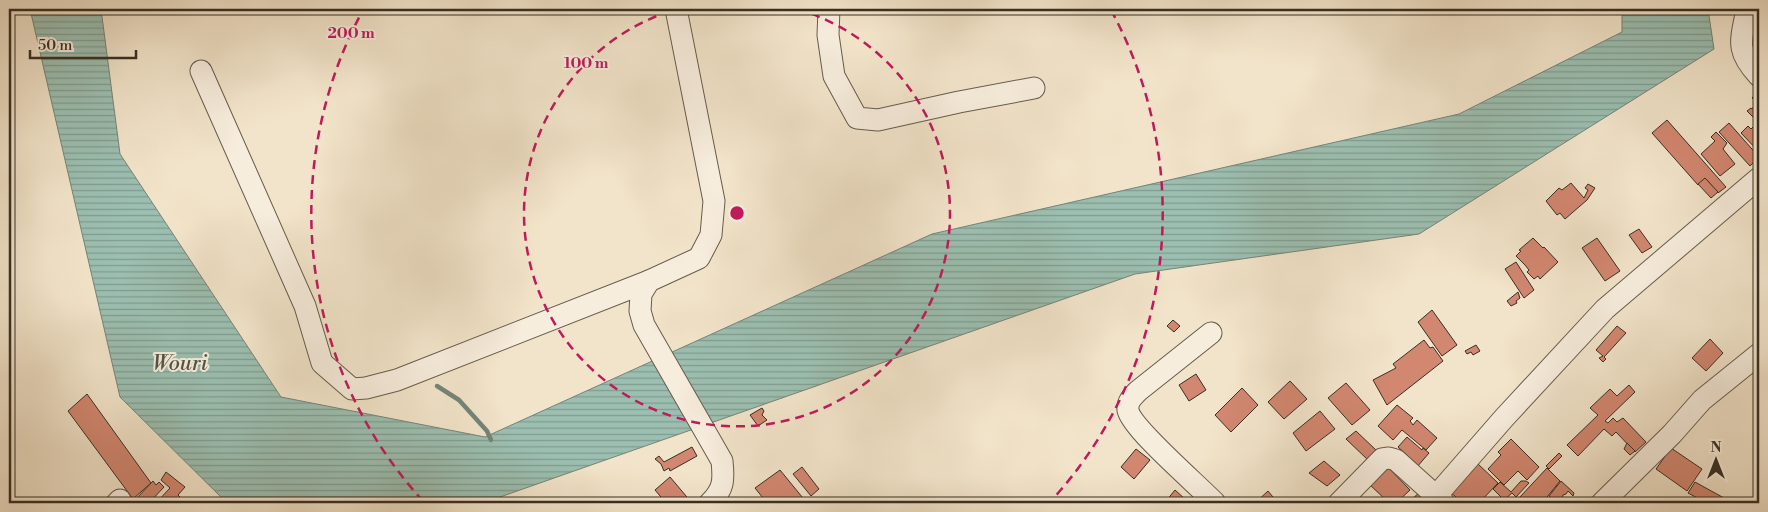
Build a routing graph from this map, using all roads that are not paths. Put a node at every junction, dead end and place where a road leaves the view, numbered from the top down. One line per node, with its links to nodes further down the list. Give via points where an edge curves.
1 (676, 9): 8 (street, via 714,201 711,235 699,258)
2 (829, 9): 6 (street, via 828,35 834,76 857,118 878,120)
3 (1747, 9): 5 (street, via 1742,49 1747,63)
4 (201, 71): 8 (street, via 305,306 322,363 352,389 397,380)
5 (1759, 76)
6 (1034, 88)
7 (1759, 178): 11 (street, via 1605,309 1504,418)
8 (650, 281): 12 (street, via 641,294 640,311 644,325 722,461 724,481)
9 (1211, 333): 13 (street, via 1138,391 1129,400 1128,408 1130,416 1158,449)
10 (1759, 354): 15 (street, via 1702,400)
11 (1440, 499): 14 (street, via 1396,460 1389,458 1382,459)
12 (710, 503)
13 (1215, 503)
14 (1339, 503)
15 (1602, 503)

